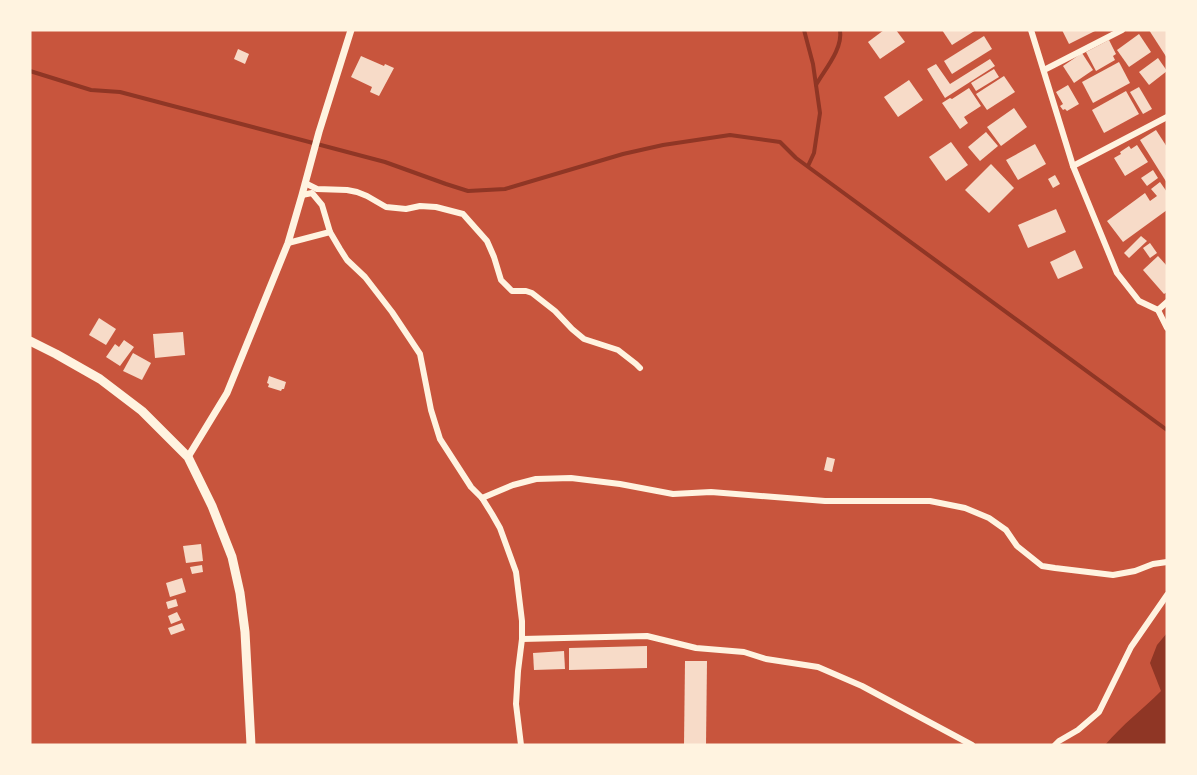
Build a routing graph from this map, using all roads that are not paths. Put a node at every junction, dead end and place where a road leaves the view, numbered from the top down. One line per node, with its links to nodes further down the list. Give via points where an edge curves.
1 (351, 30): 7 (street)
2 (1031, 30): 4 (street)
3 (1122, 30): 4 (street)
4 (1044, 70): 6 (street)
5 (1167, 117): 6 (street)
6 (1073, 166): 12 (street, via 1117,273 1139,301)
7 (305, 183): 8 (street); 15 (street, via 317,189 357,192 386,207 436,207 463,214 488,241 501,280 512,291 532,293 584,339 618,350)
8 (302, 195): 9 (street, via 312,193 322,205); 10 (street)
9 (330, 232): 10 (street); 17 (street, via 420,354 440,439)
10 (288, 243): 16 (street, via 227,393)
11 (1167, 302): 12 (street)
12 (1158, 310): 13 (street)
13 (1167, 328)
14 (30, 341): 16 (main road, via 100,379 142,411)
15 (640, 368)
16 (188, 457): 21 (main road, via 232,557 240,593)
17 (482, 498): 18 (street, via 536,479 571,478 673,494 711,492 825,501 930,501 989,518 1042,566 1113,575); 20 (street, via 500,528 516,572)
18 (1167, 562)
19 (1167, 595): 24 (street, via 1131,648 1099,712)
20 (522, 639): 22 (street, via 516,704); 23 (street, via 647,636 696,648 744,652 818,667)
21 (251, 745)
22 (521, 745)
23 (972, 745)
24 (1055, 745)

